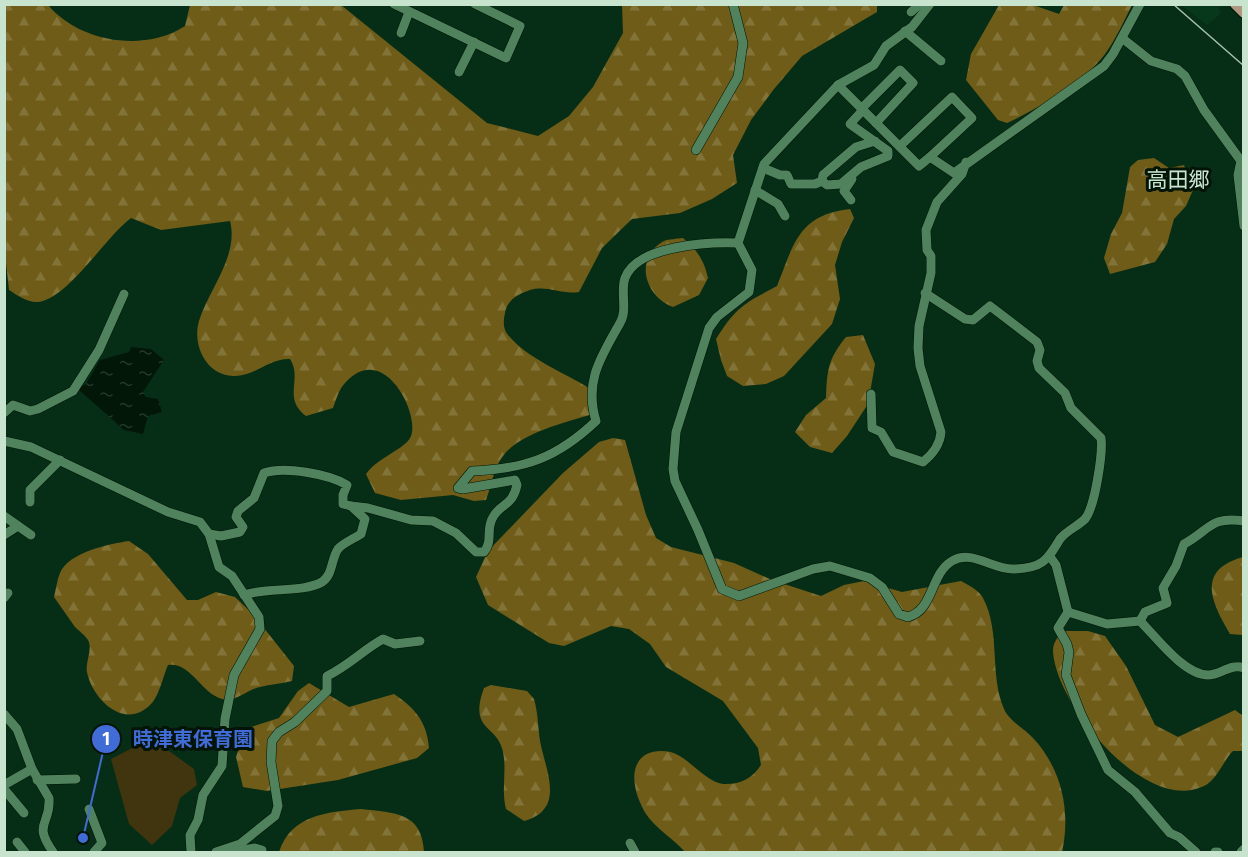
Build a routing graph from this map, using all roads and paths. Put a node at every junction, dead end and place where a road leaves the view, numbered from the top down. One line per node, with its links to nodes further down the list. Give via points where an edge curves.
1 (394, 4): 8 (street)
2 (733, 4): 22 (street, via 743,43 738,77)
3 (920, 4): 9 (street)
4 (930, 4): 11 (street)
5 (1140, 4): 13 (street)
6 (1235, 4): 10 (main road)
7 (480, 6): 14 (street, via 520,26 506,57)
8 (409, 12): 12 (street); 14 (street)
9 (911, 12)
10 (1244, 13)
11 (905, 32): 15 (street); 17 (street, via 886,46 874,65)
12 (401, 33)
13 (1122, 38): 24 (street, via 1104,66); 31 (street, via 1150,61 1177,69 1185,76 1204,110 1225,135 1241,161 1238,175)
14 (474, 42): 16 (street)
15 (941, 61)
16 (459, 72)
17 (838, 85): 18 (street); 26 (street)
18 (862, 109): 19 (street); 19 (street, via 900,70 913,83); 20 (street, via 850,124)
19 (876, 123): 21 (street)
20 (874, 141): 25 (street, via 888,151 888,156); 27 (street, via 850,152 823,175)
21 (900, 146): 23 (street, via 919,166); 23 (street, via 952,98 972,118)
22 (696, 150)
23 (930, 157): 24 (street, via 954,173)
24 (966, 162): 33 (street, via 962,174 937,202 926,230 931,262)
25 (863, 166): 27 (street, via 841,184 827,185); 29 (street, via 843,192)
26 (763, 168): 27 (street, via 787,175 791,184); 28 (street)
27 (822, 181)
28 (755, 190): 30 (street, via 778,204); 32 (street)
29 (851, 200)
30 (785, 216)
31 (1244, 225)
32 (738, 243): 40 (street, via 707,241 664,251 645,257 626,275 622,288 623,319 592,378 590,402 596,421 557,452 502,470 472,471 458,488 515,480 517,485 510,503 492,518 490,545 484,552 476,552 456,533 434,521 411,520); 47 (street, via 752,270 749,292 709,328 673,453 675,481 722,589 739,596 830,566 870,578 882,587 899,614 908,617 921,611 951,561 964,556 1010,569 1026,568)
33 (925, 293): 35 (street, via 918,348 920,366 941,432 932,455 923,462 893,452 881,432 872,428); 47 (street, via 965,319 973,320 990,306 1037,342 1039,368 1065,393 1071,408 1099,434 1102,445 1088,516 1060,540)
34 (124, 294): 36 (street, via 99,350 73,391 38,409 30,411 13,405)
35 (871, 394)
36 (4, 413)
37 (4, 441): 38 (street)
38 (60, 460): 39 (street, via 30,490); 44 (street, via 168,512 200,522)
39 (30, 502)
40 (351, 506): 44 (street, via 343,504 347,485 337,479 273,470 264,472 254,498 238,512 236,517 243,527 240,532); 48 (street, via 365,519 361,534 338,549 321,582)
41 (4, 516): 43 (street)
42 (1244, 521): 50 (street, via 1220,520 1207,525 1184,544 1164,588 1167,603 1145,612)
43 (18, 526): 45 (street); 46 (street)
44 (209, 534): 48 (street, via 219,567 232,576)
45 (4, 535)
46 (32, 535)
47 (1051, 558): 49 (street)
48 (244, 595): 67 (street, via 259,617 260,629 234,675 225,719 222,765 203,795 190,835)
49 (1068, 612): 50 (street, via 1107,624); 71 (street, via 1058,628 1069,652 1066,675 1103,762 1170,833)
50 (1140, 621): 52 (street, via 1189,670 1209,675 1237,666)
51 (420, 641): 68 (street, via 395,644 383,639 327,676 327,691 272,741 278,806 274,816 240,843)
52 (1244, 668)
53 (4, 714): 54 (street, via 17,729)
54 (32, 769): 56 (street); 57 (street)
55 (76, 779): 56 (street)
56 (38, 780): 65 (street, via 49,798 41,828)
57 (4, 785)
58 (4, 789): 60 (street)
59 (89, 809): 66 (street, via 102,843)
60 (24, 813)
61 (16, 842): 64 (street)
62 (630, 843): 70 (street)
63 (262, 850): 69 (street)
64 (25, 852)
65 (53, 852)
66 (95, 852)
67 (191, 852)
68 (216, 852)
69 (231, 852)
70 (635, 852)
71 (1196, 852)

